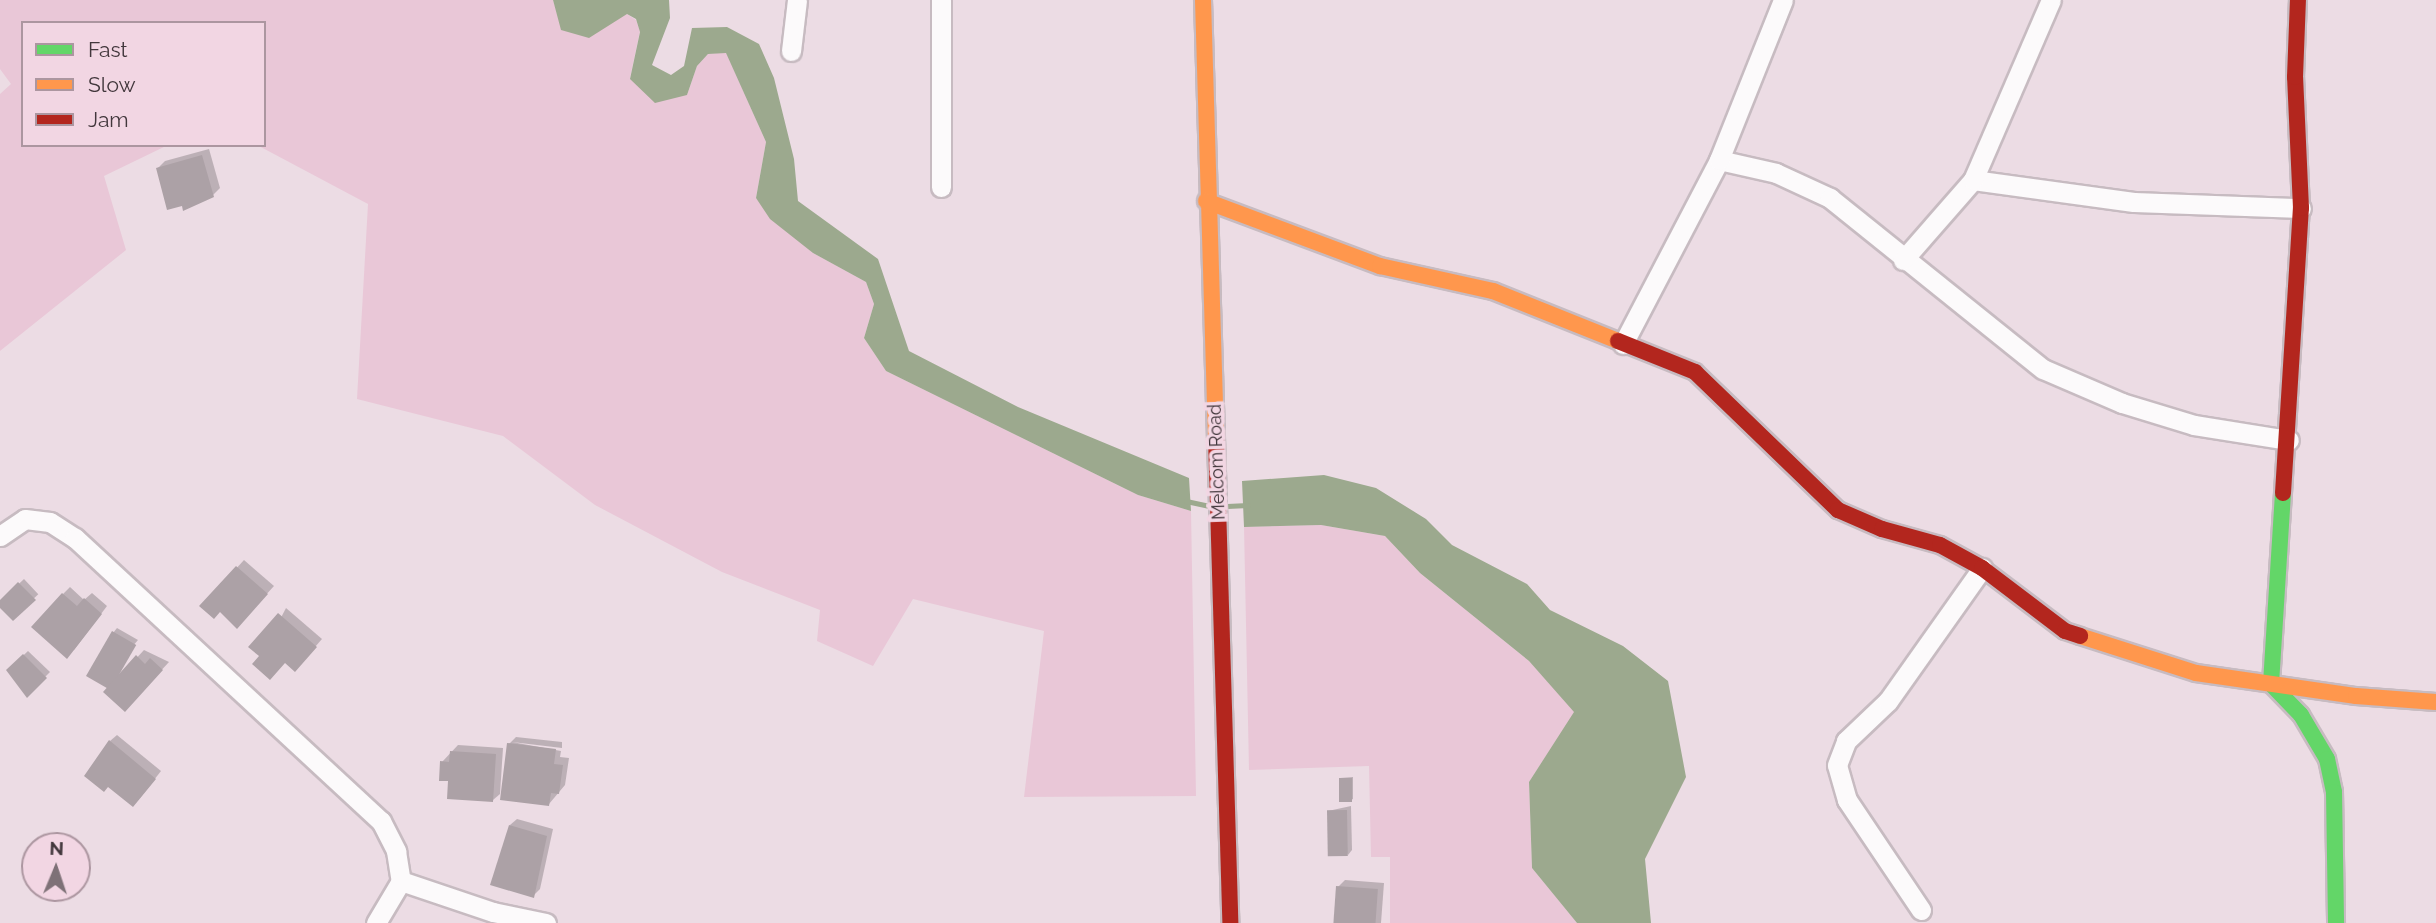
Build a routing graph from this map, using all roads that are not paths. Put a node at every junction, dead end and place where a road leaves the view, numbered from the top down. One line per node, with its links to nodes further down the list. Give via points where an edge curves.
1 (797, 0): 7 (street)
2 (942, 0): 10 (street)
3 (1203, 0): 11 (street, Melcom Road)
4 (1783, 0): 8 (street)
5 (2051, 0): 9 (street)
6 (2298, 0): 12 (street, via 2295,76)
7 (791, 51)
8 (1719, 160): 13 (street, via 1776,173 1830,198); 14 (street)
9 (1973, 180): 12 (street, via 2134,202); 13 (street)
10 (941, 187)
11 (1206, 201): 14 (street, via 1380,266 1493,291); 24 (street, Melcom Road, via 1219,478 1220,698)
12 (2301, 208): 15 (street)
13 (1903, 260): 15 (street, via 2043,369 2122,403 2194,425)
14 (1623, 344): 17 (street, via 1695,372 1838,509 1882,529 1940,545)
15 (2289, 440): 18 (street)
16 (0, 536): 20 (street, via 25,519 50,522 75,538 381,821 396,851)
17 (1982, 568): 18 (street, via 2065,631 2196,673); 21 (street, via 1888,701 1846,741 1837,765 1847,800)
18 (2271, 684): 19 (street); 25 (street, via 2301,715 2327,759 2334,792)
19 (2436, 702)
20 (401, 881): 22 (street); 23 (street, via 492,912)
21 (1921, 910)
22 (376, 923)
23 (546, 923)
24 (1230, 923)
25 (2336, 923)

